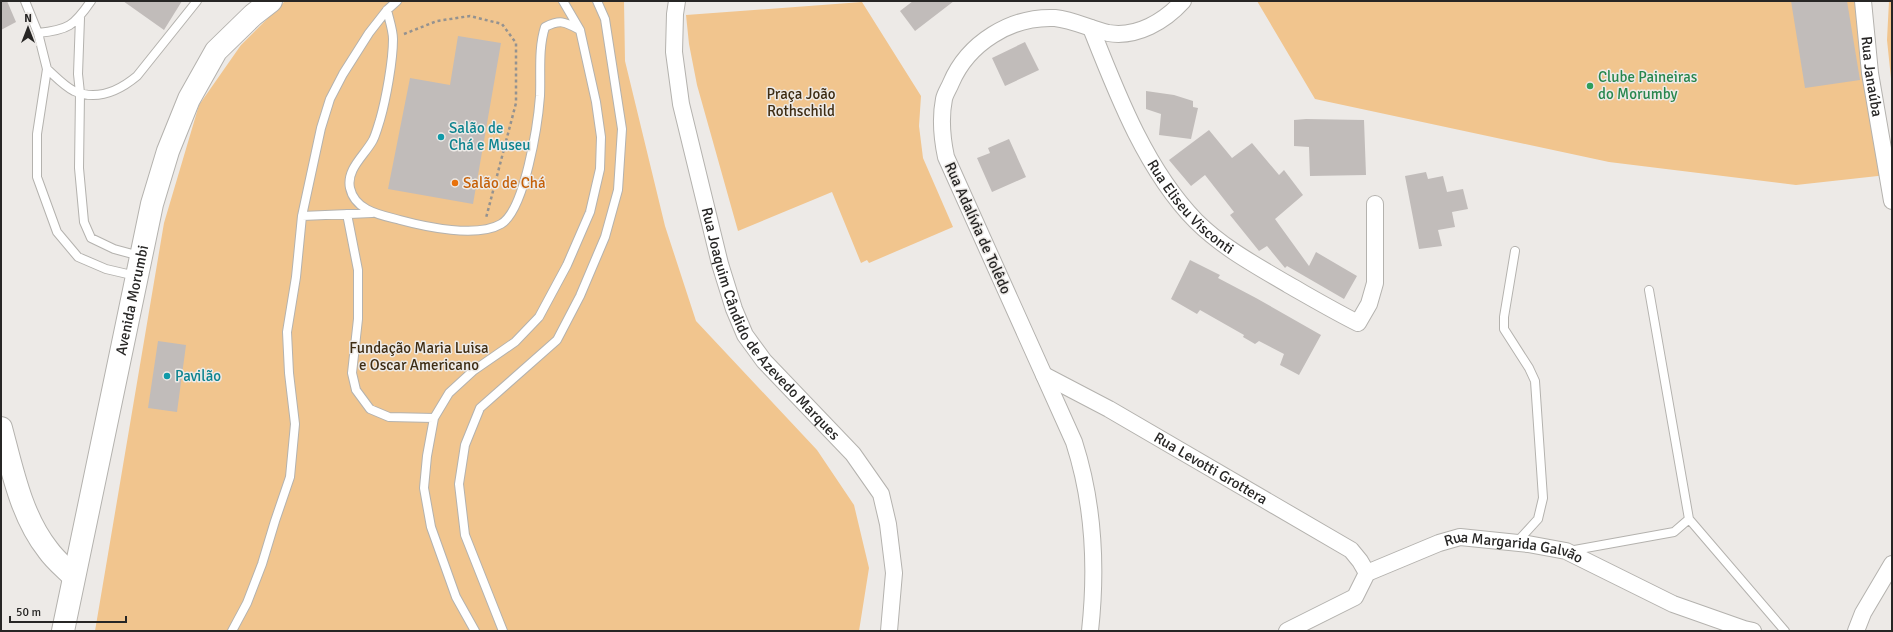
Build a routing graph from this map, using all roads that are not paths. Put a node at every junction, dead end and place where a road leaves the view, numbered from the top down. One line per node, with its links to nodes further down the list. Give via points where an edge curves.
1 (25, 1): 15 (lane)
2 (91, 1): 12 (lane)
3 (197, 1): 17 (lane, via 125,86 111,93)
4 (271, 1): 24 (main road, Avenida Morumbi, via 216,51 189,99 168,151 152,204)
5 (397, 1): 11 (lane)
6 (563, 1): 14 (lane)
7 (597, 1): 40 (lane, via 605,19 622,129 618,190 605,237 580,296 557,340 480,408 465,445 459,484 465,535)
8 (678, 1): 41 (street, Rua Joaquim Cândido de Azevedo Marques, via 674,52 681,104 720,264 734,309 746,335 764,361 853,454 881,494 888,524 894,573)
9 (1183, 1): 13 (street, Rua Adalívia de Tolêdo, via 1172,14 1155,25 1124,33 1109,33)
10 (1863, 1): 18 (street, Rua Janaúba, via 1870,73)
11 (387, 10): 20 (lane, via 393,39 386,96 372,140 352,170 349,181 356,200); 22 (lane, via 354,57 330,99 319,136)
12 (80, 18): 15 (lane, via 58,31); 17 (lane)
13 (1092, 28): 19 (street, Rua Eliseu Visconti, via 1114,89 1144,148 1182,206 1228,248 1325,307 1358,323 1369,304 1375,283); 26 (street, Rua Adalívia de Tolêdo, via 1055,18 1016,23 989,36 974,48 957,68 944,98 941,134 946,157)
14 (580, 30): 20 (lane, via 566,23 556,22 545,27 541,39 539,114 530,161 509,217 501,224 483,231 430,228); 27 (lane, via 601,138 600,169 590,212 567,265 539,317 514,342 473,371 449,393)
15 (38, 33): 16 (lane)
16 (47, 69): 17 (lane); 24 (lane, via 37,134 37,177 57,232 78,257 106,269)
17 (80, 93): 24 (lane, via 79,168 84,222 90,238 114,249)
18 (1892, 201)
19 (1375, 204)
20 (372, 213): 21 (lane)
21 (347, 214): 22 (lane); 27 (lane, via 358,270 358,319 352,373 356,390 370,409 389,417)
22 (302, 216): 38 (lane, via 287,332 295,424 290,477 262,564 247,603)
23 (1516, 251): 31 (lane, via 1504,329 1535,381 1543,498 1538,519)
24 (139, 266): 30 (main road, Avenida Morumbi)
25 (1649, 290): 29 (lane)
26 (1044, 375): 35 (street, Rua Levotti Grottera, via 1109,409 1351,550); 42 (street, Rua Adalívia de Tolêdo, via 1074,442 1090,505 1095,558 1094,602)
27 (434, 418): 39 (lane, via 424,488 431,526 456,596)
28 (1, 428): 32 (main road, via 17,487 30,520)
29 (1689, 519): 33 (lane, via 1674,532); 45 (lane)
30 (83, 531): 32 (main road, via 67,545); 36 (main road, Avenida Morumbi)
31 (1517, 542): 33 (street, Rua Margarida Galvão); 35 (street, Rua Margarida Galvão, via 1460,537)
32 (47, 550): 36 (main road)
33 (1566, 551): 44 (street, Rua Margarida Galvão, via 1673,604)
34 (1892, 564): 46 (street, via 1863,613)
35 (1367, 573): 43 (street, via 1355,597)
36 (73, 576): 37 (main road, Avenida Morumbi)
37 (63, 631)
38 (232, 631)
39 (475, 631)
40 (503, 631)
41 (889, 631)
42 (1090, 631)
43 (1287, 631)
44 (1753, 631)
45 (1785, 631)
46 (1856, 631)

